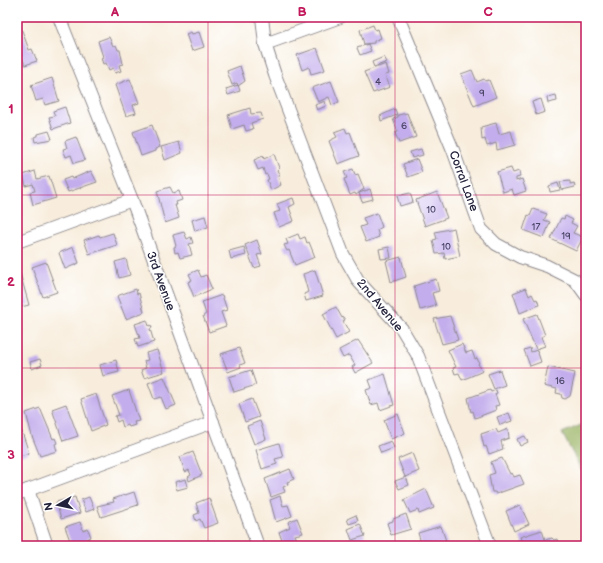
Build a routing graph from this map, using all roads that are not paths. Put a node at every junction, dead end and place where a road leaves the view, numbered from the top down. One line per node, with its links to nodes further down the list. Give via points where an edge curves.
1 (59, 17): 6 (street, 3rd Avenue)
2 (262, 17): 5 (street, 2nd Avenue)
3 (340, 17): 5 (street)
4 (398, 17): 8 (street, Corral Lane, via 481,228 496,244 514,254 575,280)
5 (265, 44): 13 (street, 2nd Avenue, via 343,254 359,282 402,329 418,356)
6 (132, 200): 7 (street); 9 (street, 3rd Avenue)
7 (17, 242)
8 (586, 295)
9 (213, 422): 10 (street); 12 (street, 3rd Avenue)
10 (23, 492): 11 (street)
11 (47, 546)
12 (258, 546)
13 (490, 546)

